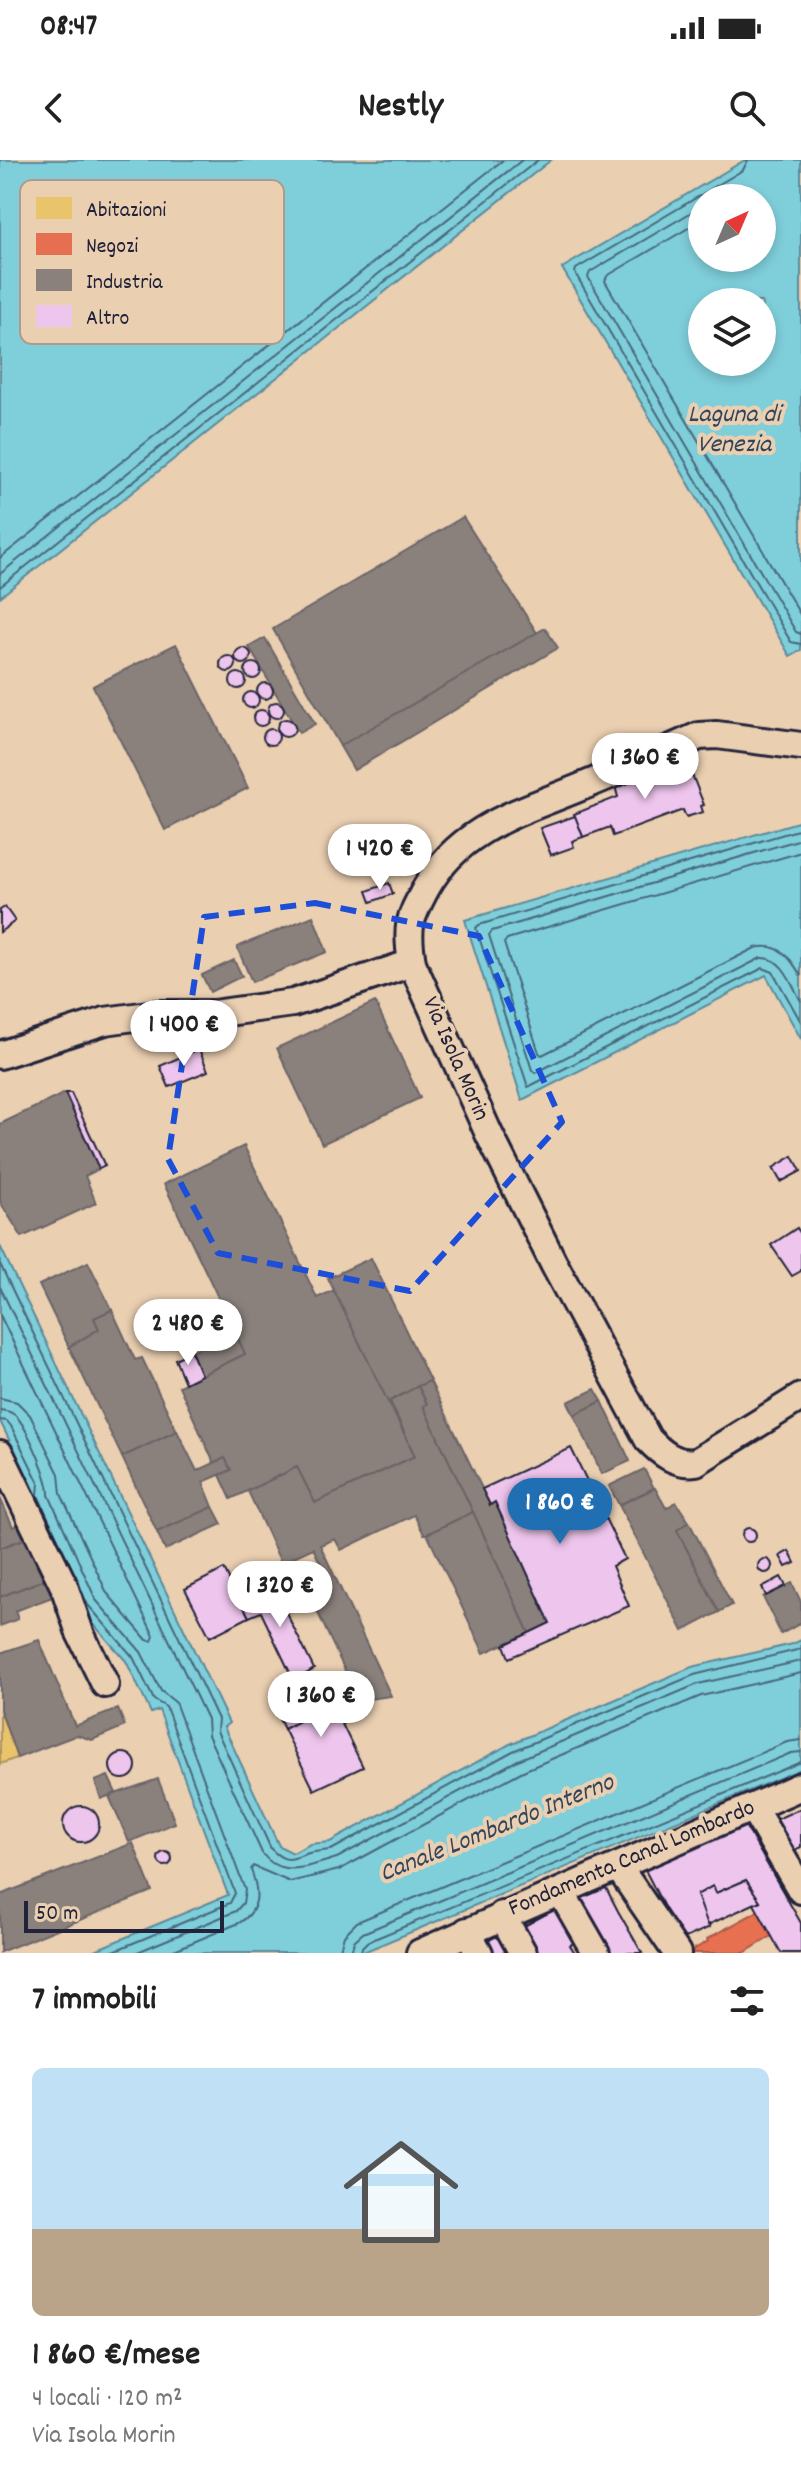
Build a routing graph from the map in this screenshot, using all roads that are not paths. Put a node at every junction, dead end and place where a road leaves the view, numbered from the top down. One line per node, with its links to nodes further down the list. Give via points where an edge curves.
1 (801, 746): 2 (street, Via Isola Morin, via 699,736 489,825 454,849 409,919)
2 (412, 963): 3 (street, via 293,1003 105,1021); 4 (street, Via Isola Morin, via 554,1264 648,1439 675,1460 696,1462)
3 (0, 1055)
4 (801, 1397)
5 (0, 1454): 6 (street)
6 (105, 1684)
7 (801, 1786): 8 (street, Fondamenta Canal Lombardo)
8 (753, 1808): 9 (street, Fondamenta Canal Lombardo); 10 (street)
9 (619, 1868): 11 (street, Fondamenta Canal Lombardo); 17 (street)
10 (801, 1890)
11 (561, 1892): 12 (street, Fondamenta Canal Lombardo); 16 (street)
12 (502, 1915): 13 (street, Fondamenta Canal Lombardo); 15 (street)
13 (473, 1942): 14 (street, Fondamenta Canal Lombardo)
14 (420, 1953)
15 (523, 1953)
16 (596, 1953)
17 (677, 1953)

